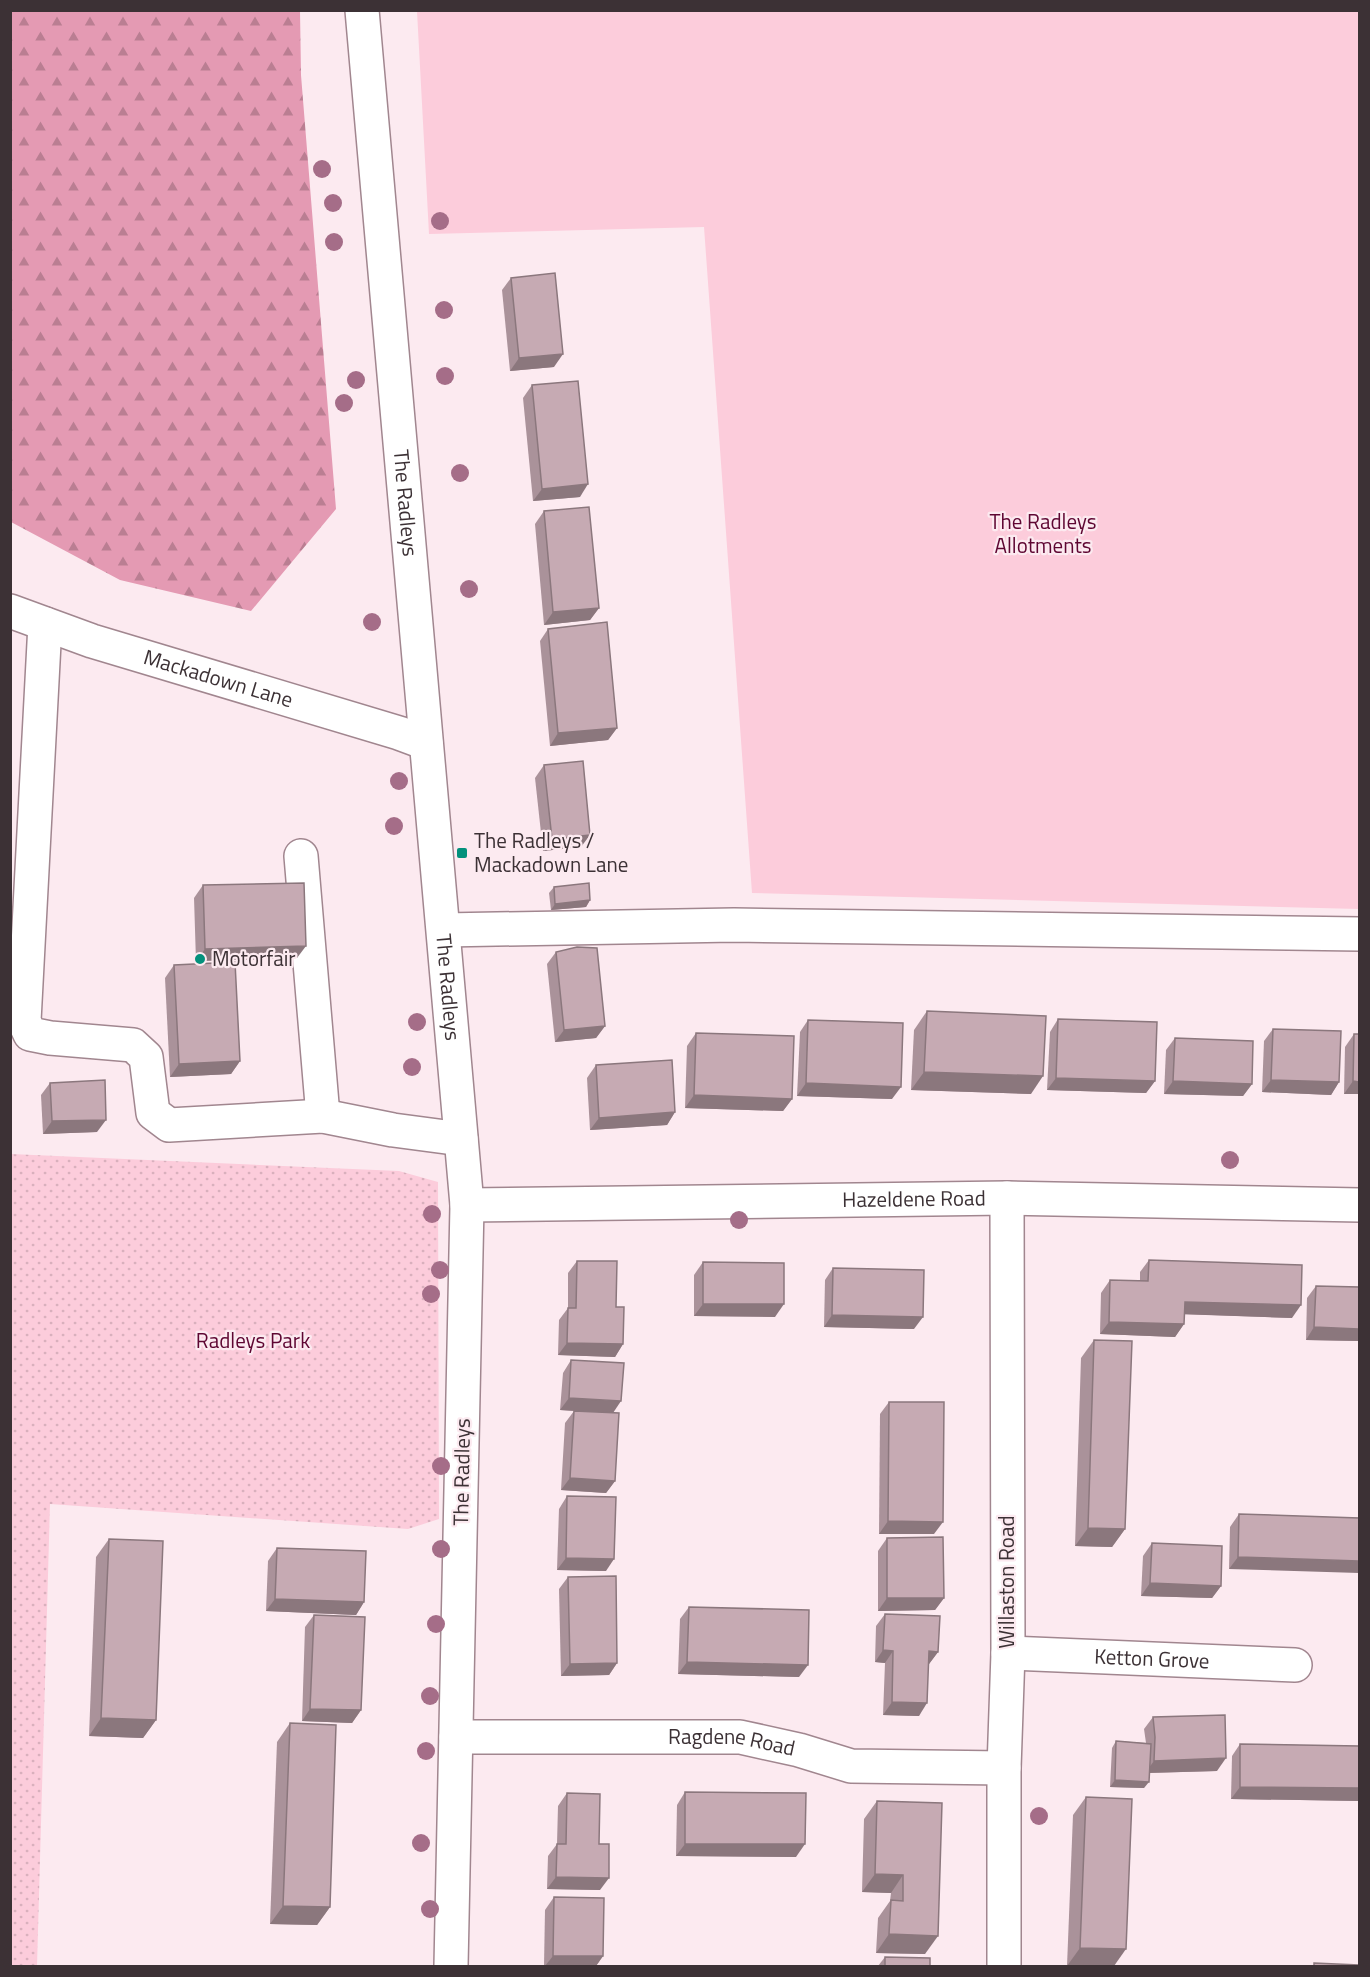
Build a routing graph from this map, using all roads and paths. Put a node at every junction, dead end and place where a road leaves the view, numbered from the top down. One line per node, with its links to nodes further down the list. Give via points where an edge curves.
1 (362, 10): 4 (street, The Radleys)
2 (10, 611): 3 (street, Mackadown Lane)
3 (45, 624): 4 (street, Mackadown Lane); 8 (street, via 24,1021 30,1034 133,1045 146,1057 153,1113 169,1125)
4 (426, 743): 6 (street, The Radleys)
5 (301, 856): 8 (street)
6 (444, 930): 7 (street, via 734,924); 9 (street, The Radleys)
7 (1359, 934)
8 (323, 1116): 9 (street)
9 (461, 1138): 11 (street, The Radleys)
10 (1007, 1198): 11 (street, Hazeldene Road); 12 (street, Hazeldene Road); 13 (street, Willaston Road)
11 (467, 1205): 15 (street, The Radleys)
12 (1359, 1205)
13 (1008, 1653): 14 (street, Ketton Grove); 16 (street, Willaston Road)
14 (1295, 1665)
15 (456, 1737): 16 (street, Ragdene Road, via 740,1737 851,1766); 17 (street, The Radleys)
16 (1004, 1768): 18 (street, Willaston Road)
17 (452, 1966)
18 (1004, 1966)

